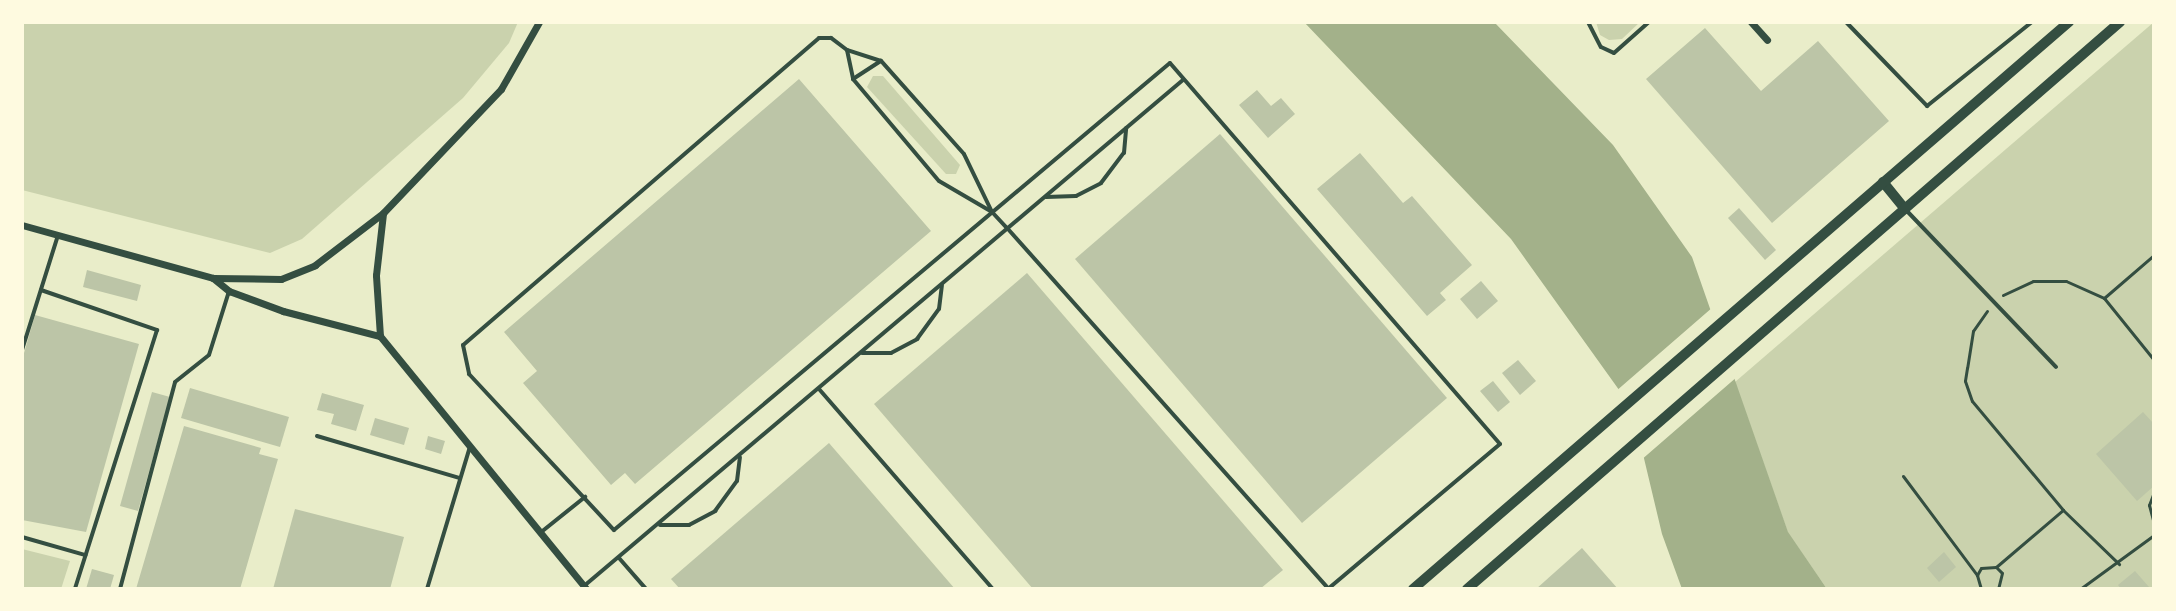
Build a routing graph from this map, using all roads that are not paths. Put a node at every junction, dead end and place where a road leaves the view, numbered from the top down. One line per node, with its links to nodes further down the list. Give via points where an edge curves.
1 (539, 22): 19 (street, via 501,89)
2 (1588, 22): 3 (lane, via 1601,47 1614,53)
3 (1649, 22)
4 (1751, 22): 9 (street)
5 (1846, 22): 6 (lane, via 1927,106)
6 (2032, 22)
7 (2069, 22): 15 (main road)
8 (2120, 22): 17 (main road)
9 (1767, 40)
10 (847, 50): 11 (lane); 12 (lane); 36 (lane, via 831,38 819,38 463,345 469,374)
11 (881, 61): 12 (lane); 18 (lane, via 964,154)
12 (853, 79): 18 (lane, via 939,181)
13 (1183, 80): 14 (lane); 18 (lane, via 1170,63); 48 (lane, via 1500,444)
14 (1126, 128): 16 (lane); 16 (lane, via 1124,153 1101,183 1076,196)
15 (1883, 182): 17 (main road); 49 (main road)
16 (1045, 197): 21 (lane)
17 (1905, 209): 30 (lane); 50 (main road)
18 (992, 212): 21 (lane); 36 (lane, via 614,530)
19 (383, 213): 23 (street, via 315,265 281,279); 27 (street, via 376,275)
20 (22, 225): 22 (street)
21 (1008, 229): 24 (lane); 48 (lane)
22 (58, 235): 23 (street); 25 (lane)
23 (213, 278): 26 (street)
24 (942, 285): 29 (lane); 29 (lane, via 939,309 917,339 891,353)
25 (41, 290): 28 (lane); 40 (lane, via 157,330)
26 (229, 291): 27 (street); 44 (lane, via 209,355 175,382)
27 (380, 336): 33 (street)
28 (22, 350)
29 (862, 353): 31 (lane)
30 (2056, 367)
31 (819, 389): 34 (lane); 47 (lane)
32 (317, 436): 35 (lane)
33 (471, 445): 35 (lane); 38 (street)
34 (740, 457): 37 (lane); 37 (lane, via 737,481 715,511 689,525)
35 (461, 478): 45 (lane)
36 (585, 497): 38 (lane)
37 (660, 525): 41 (lane)
38 (540, 533): 42 (street)
39 (22, 537): 40 (lane)
40 (85, 555): 43 (lane)
41 (619, 558): 42 (lane); 46 (lane)
42 (585, 588)
43 (75, 589)
44 (120, 589)
45 (427, 589)
46 (646, 589)
47 (993, 589)
48 (1329, 589)
49 (1413, 589)
50 (1467, 589)

